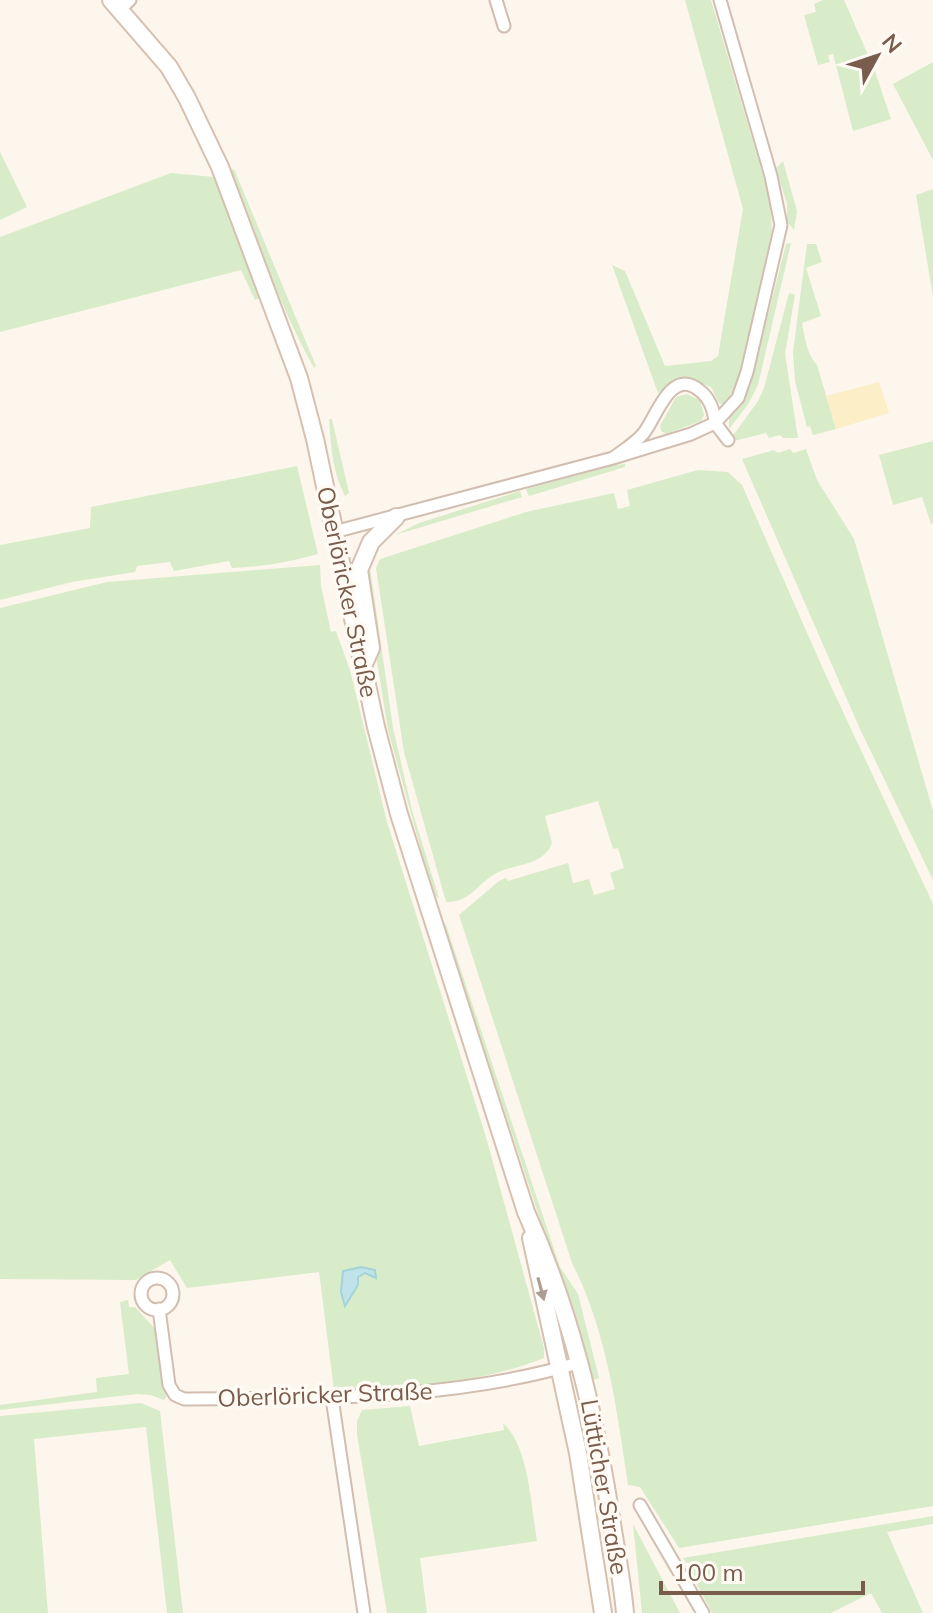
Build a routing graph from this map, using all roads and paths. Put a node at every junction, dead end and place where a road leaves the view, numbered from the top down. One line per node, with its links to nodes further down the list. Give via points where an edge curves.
1 (496, 0): 4 (street)
2 (720, 0): 5 (street, via 781,225 747,372 738,398)
3 (120, 3): 9 (main road, Oberlöricker Straße, via 169,67 220,167 299,378)
4 (504, 26)
5 (715, 423): 6 (street); 7 (street); 7 (street, via 705,395 683,384 659,402 635,443)
6 (728, 440)
7 (613, 458): 8 (street)
8 (396, 517): 9 (street); 10 (main road, via 360,561 371,648)
9 (334, 532): 10 (main road, Oberlöricker Straße)
10 (363, 666): 11 (main road, Oberlöricker Straße, via 399,814)
11 (526, 1212): 13 (main road, Oberlöricker Straße, via 550,1265); 14 (main road, Oberlöricker Straße, one-way to 14)
12 (159, 1309): 15 (street, Oberlöricker Straße, via 169,1385 175,1395)
13 (581, 1362): 14 (street, Oberlöricker Straße); 19 (main road, Lütticher Straße)
14 (561, 1368): 15 (street, Oberlöricker Straße, via 434,1392); 18 (main road, Lütticher Straße)
15 (332, 1398): 17 (street)
16 (640, 1505): 20 (street)
17 (364, 1613)
18 (603, 1613)
19 (625, 1613)
20 (703, 1613)

